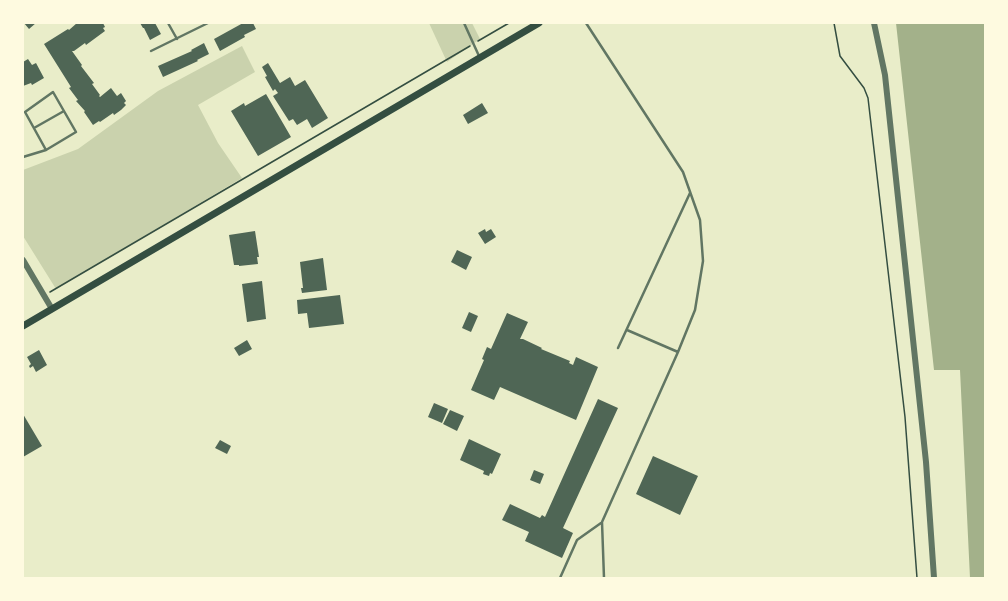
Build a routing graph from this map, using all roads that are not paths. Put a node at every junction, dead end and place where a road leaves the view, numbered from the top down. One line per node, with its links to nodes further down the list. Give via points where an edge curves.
1 (168, 23): 7 (lane)
2 (208, 23): 7 (lane)
3 (464, 23): 9 (lane)
4 (539, 23): 9 (main road)
5 (586, 23): 14 (lane, via 683,172)
6 (874, 23): 24 (street, via 886,83 926,462)
7 (177, 39): 8 (lane)
8 (151, 51)
9 (480, 58): 16 (main road)
10 (64, 111): 11 (lane); 11 (lane, via 53,92 25,112); 12 (lane, via 76,132)
11 (34, 128): 12 (lane)
12 (46, 150): 13 (lane)
13 (23, 157)
14 (690, 193): 18 (lane); 20 (lane, via 700,220 703,261 695,310)
15 (23, 260): 16 (street)
16 (52, 309): 17 (main road)
17 (23, 326)
18 (627, 330): 19 (lane); 20 (lane)
19 (618, 348)
20 (678, 352): 21 (lane)
21 (602, 522): 22 (lane, via 577,540); 23 (lane)
22 (560, 578)
23 (604, 578)
24 (934, 578)

